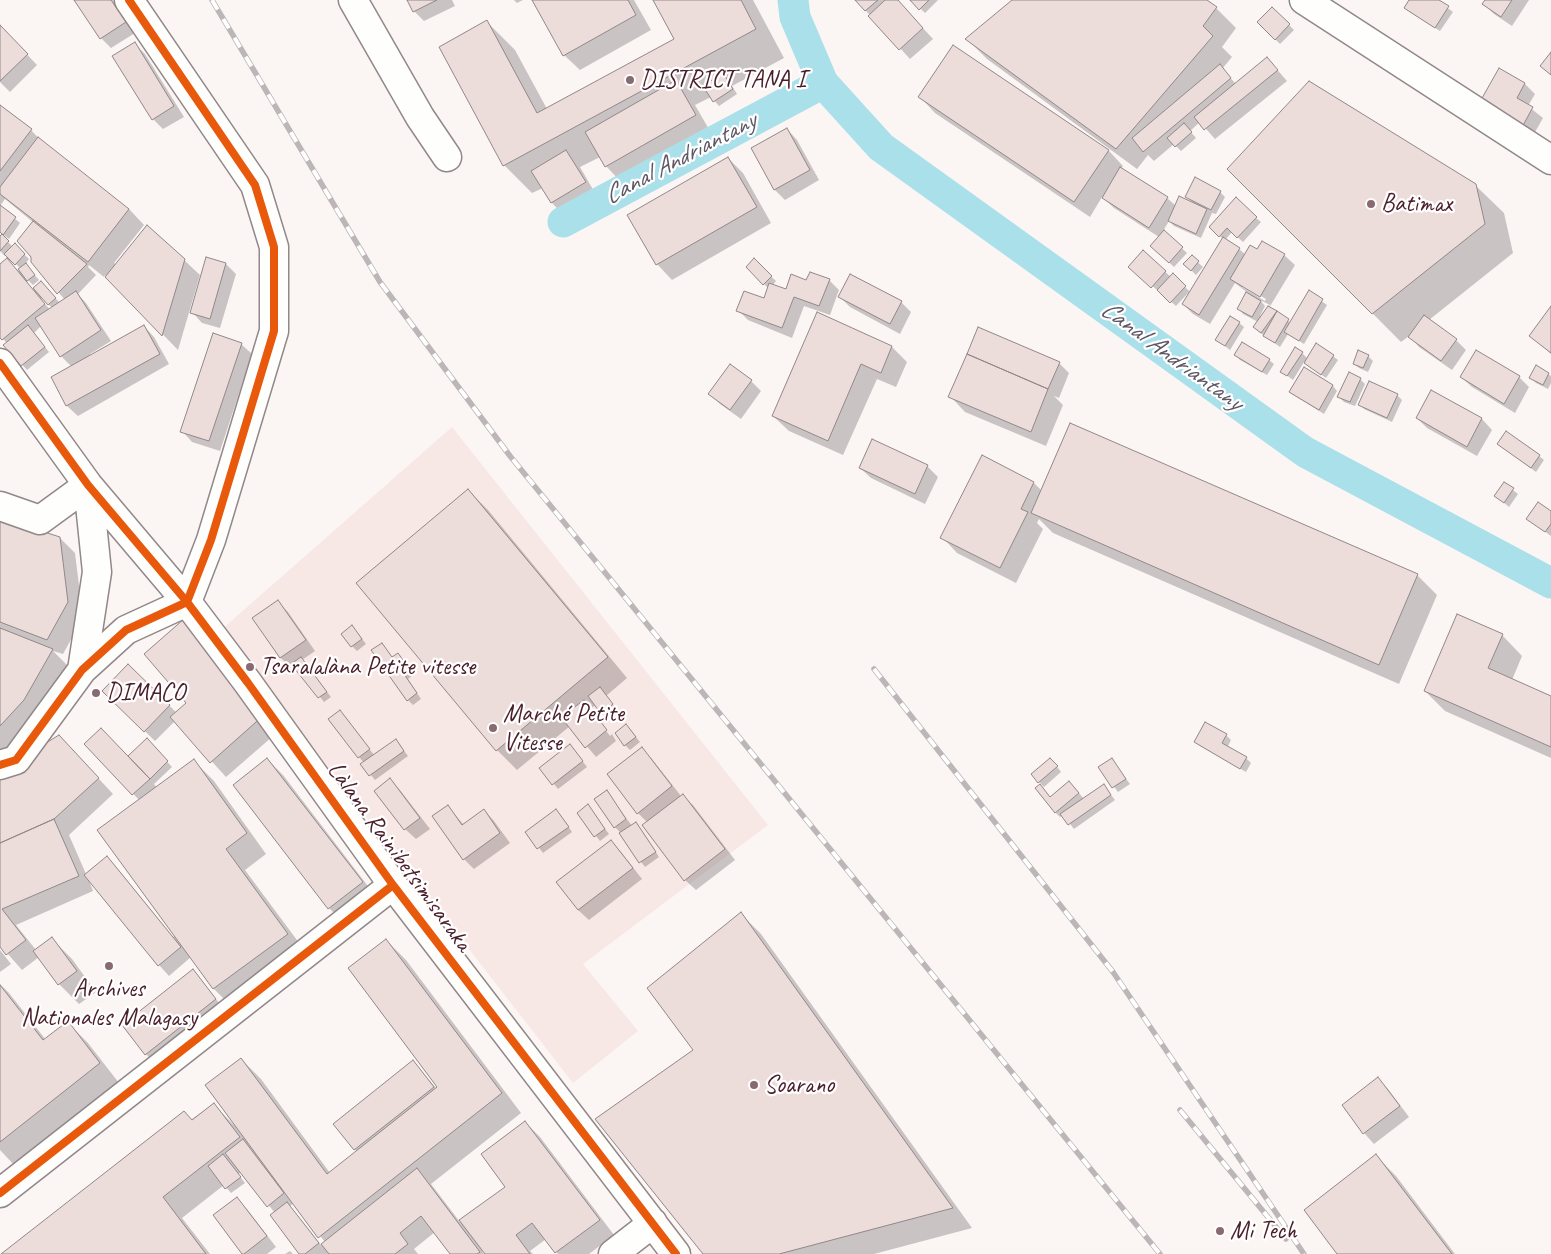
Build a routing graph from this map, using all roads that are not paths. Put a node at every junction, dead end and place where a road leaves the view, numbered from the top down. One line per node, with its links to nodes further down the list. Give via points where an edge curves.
1 (129, 0): 9 (street, via 254,184 274,247 274,331 211,540)
2 (353, 0): 4 (street, via 420,117)
3 (1304, 0): 5 (street)
4 (447, 157)
5 (1551, 160)
6 (0, 363): 7 (street, Làlana Rainibetsimisaraka)
7 (88, 485): 8 (street, via 40,520); 9 (street, Làlana Rainibetsimisaraka); 10 (street, via 97,572)
8 (0, 506)
9 (187, 602): 10 (street, via 126,630); 12 (street, Làlana Rainibetsimisaraka)
10 (82, 670): 11 (street, via 16,760)
11 (0, 765)
12 (393, 885): 13 (street); 14 (street, Làlana Rainibetsimisaraka)
13 (0, 1193)
14 (653, 1223): 15 (street); 16 (street, Làlana Rainibetsimisaraka)
15 (613, 1254)
16 (676, 1254)

